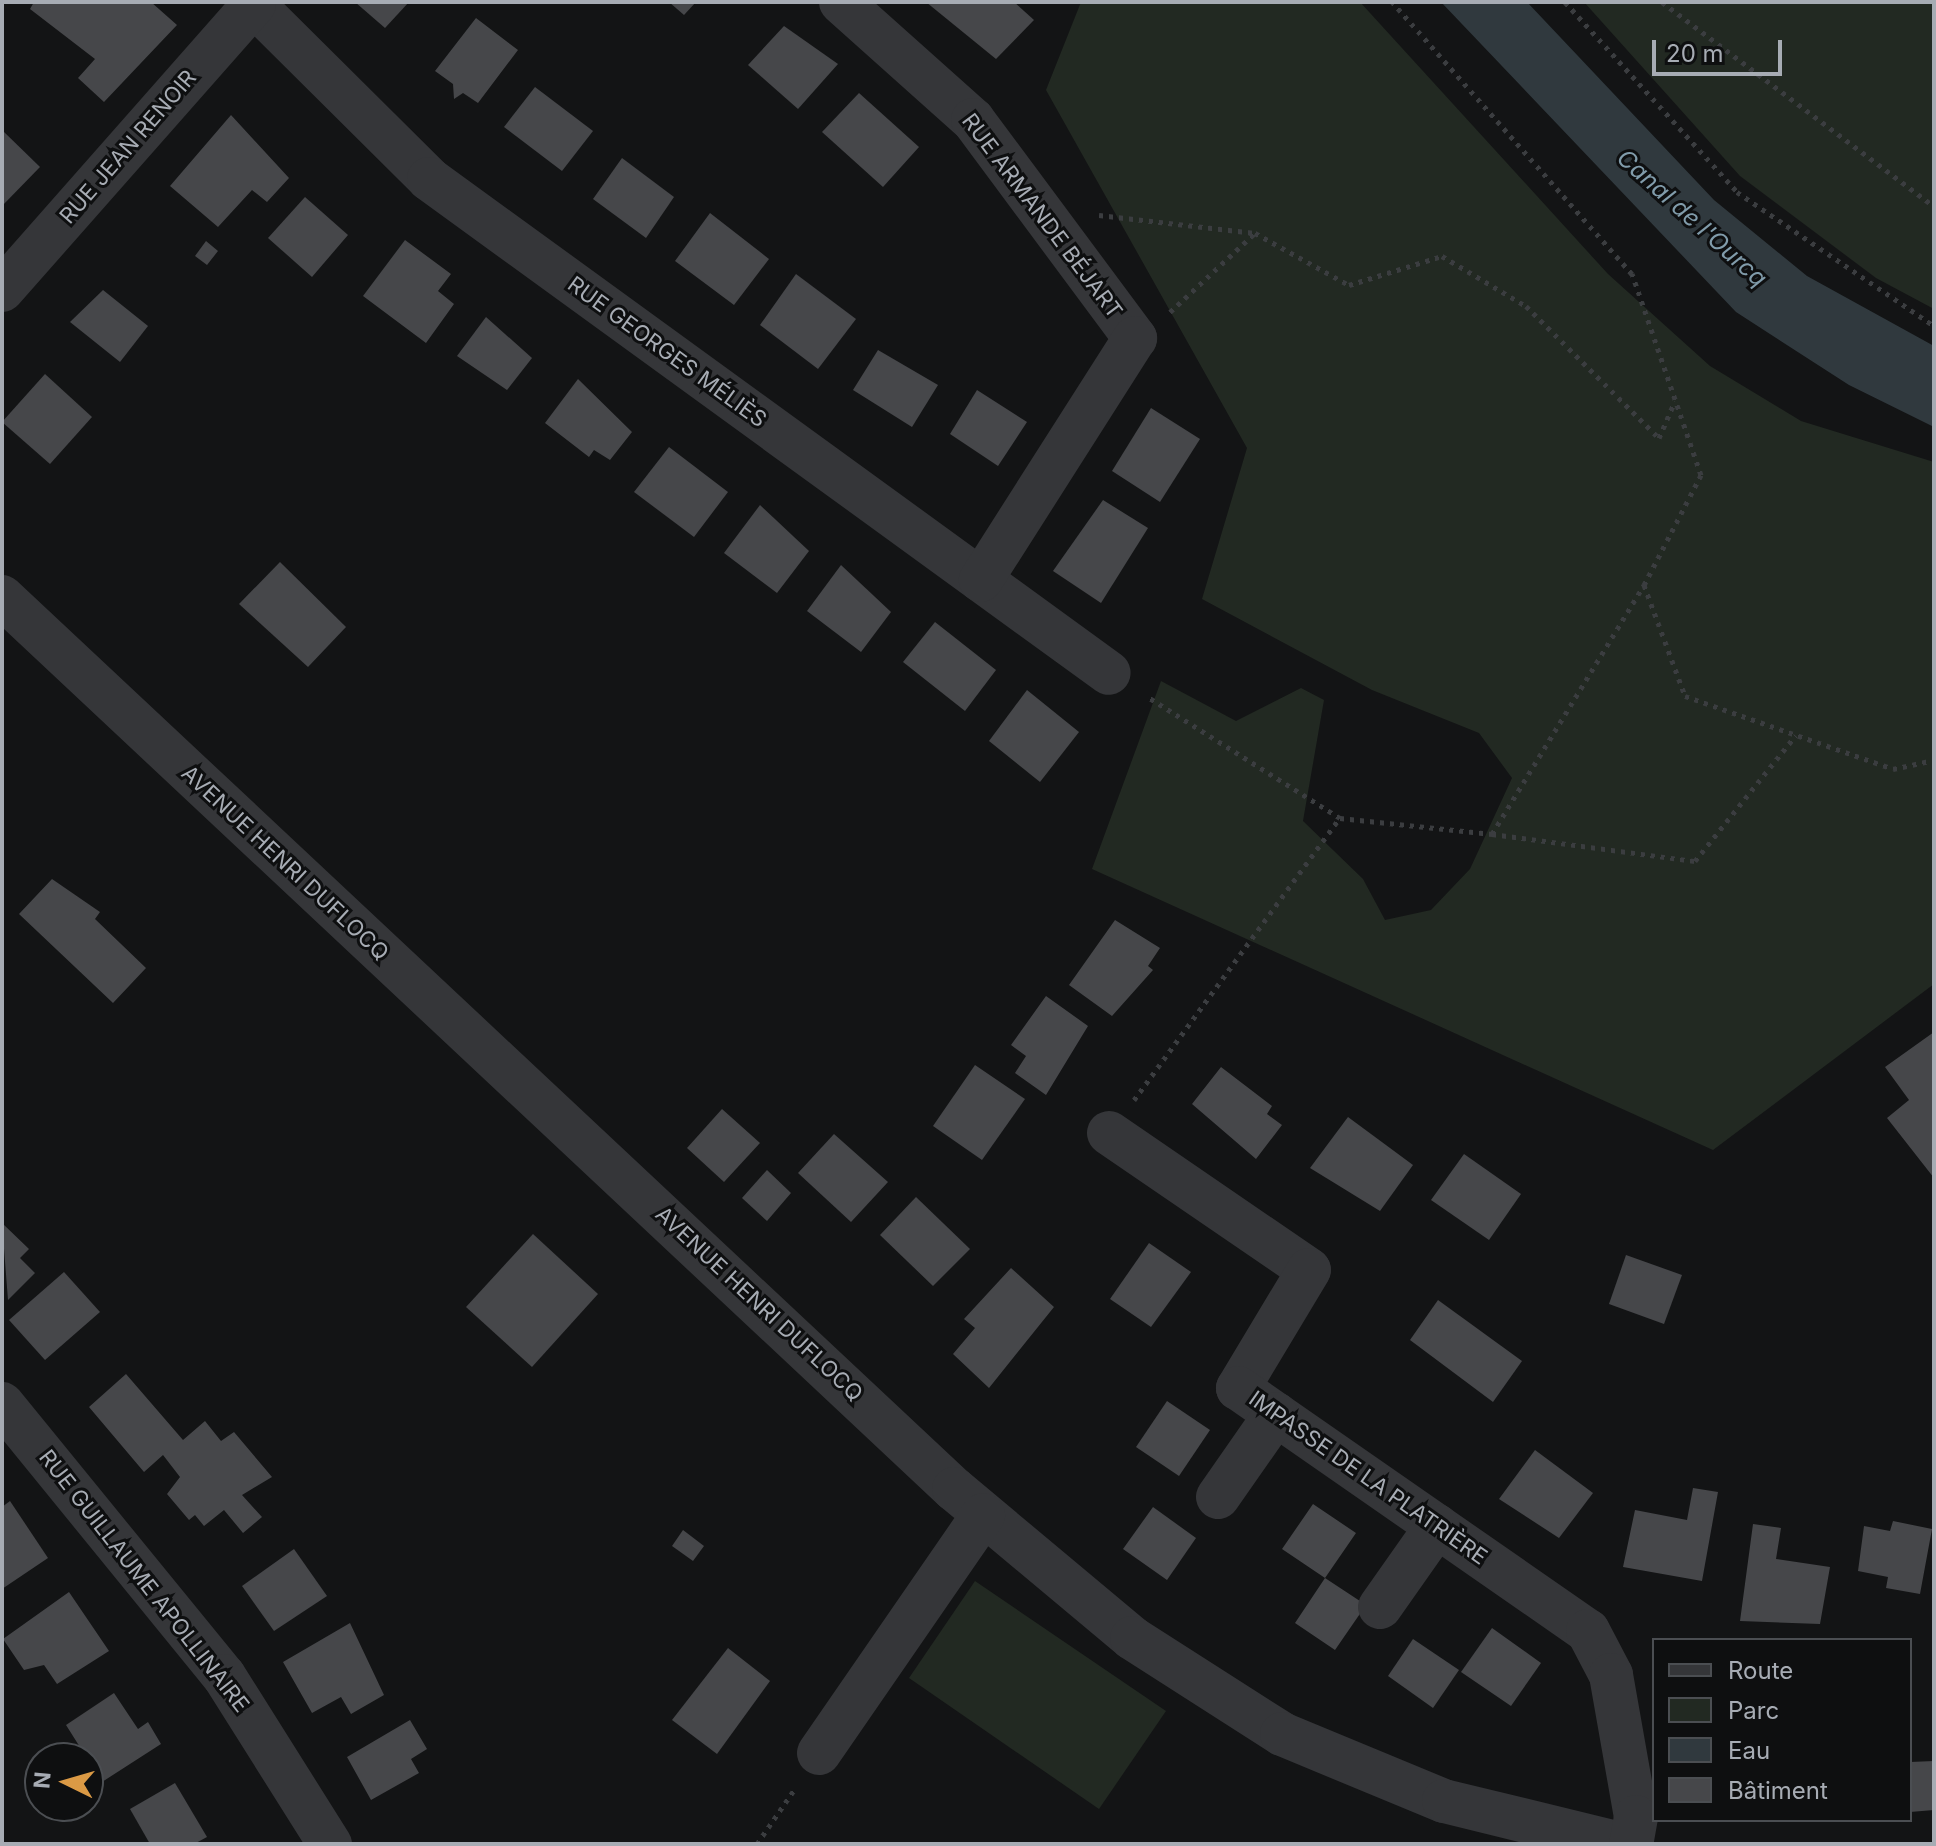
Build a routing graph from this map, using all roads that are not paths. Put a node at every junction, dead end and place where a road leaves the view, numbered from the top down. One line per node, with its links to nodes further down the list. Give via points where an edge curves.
1 (841, 2): 4 (street, RUE ARMANDE BÉJART, via 973,120 1135,338)
2 (252, 3): 3 (street, RUE JEAN RENOIR); 4 (street, RUE GEORGES MÉLIÈS, via 429,179)
3 (2, 290)
4 (981, 580): 6 (street, RUE GEORGES MÉLIÈS)
5 (2, 597): 11 (street, AVENUE HENRI DUFLOCQ)
6 (1109, 673)
7 (1109, 1133): 9 (street, IMPASSE DE LA PLATRIÈRE, via 1309,1270 1238,1388)
8 (2, 1404): 15 (street, RUE GUILLAUME APOLLINAIRE, via 224,1676)
9 (1276, 1414): 10 (street); 12 (street, IMPASSE DE LA PLATRIÈRE)
10 (1218, 1497)
11 (983, 1515): 14 (street); 16 (street, AVENUE HENRI DUFLOCQ, via 1132,1638 1282,1734 1444,1801)
12 (1437, 1526): 13 (street); 17 (street, IMPASSE DE LA PLATRIÈRE, via 1588,1631 1611,1675 1636,1817)
13 (1380, 1607)
14 (819, 1753)
15 (330, 1844)
16 (1621, 1844)
17 (1631, 1844)

